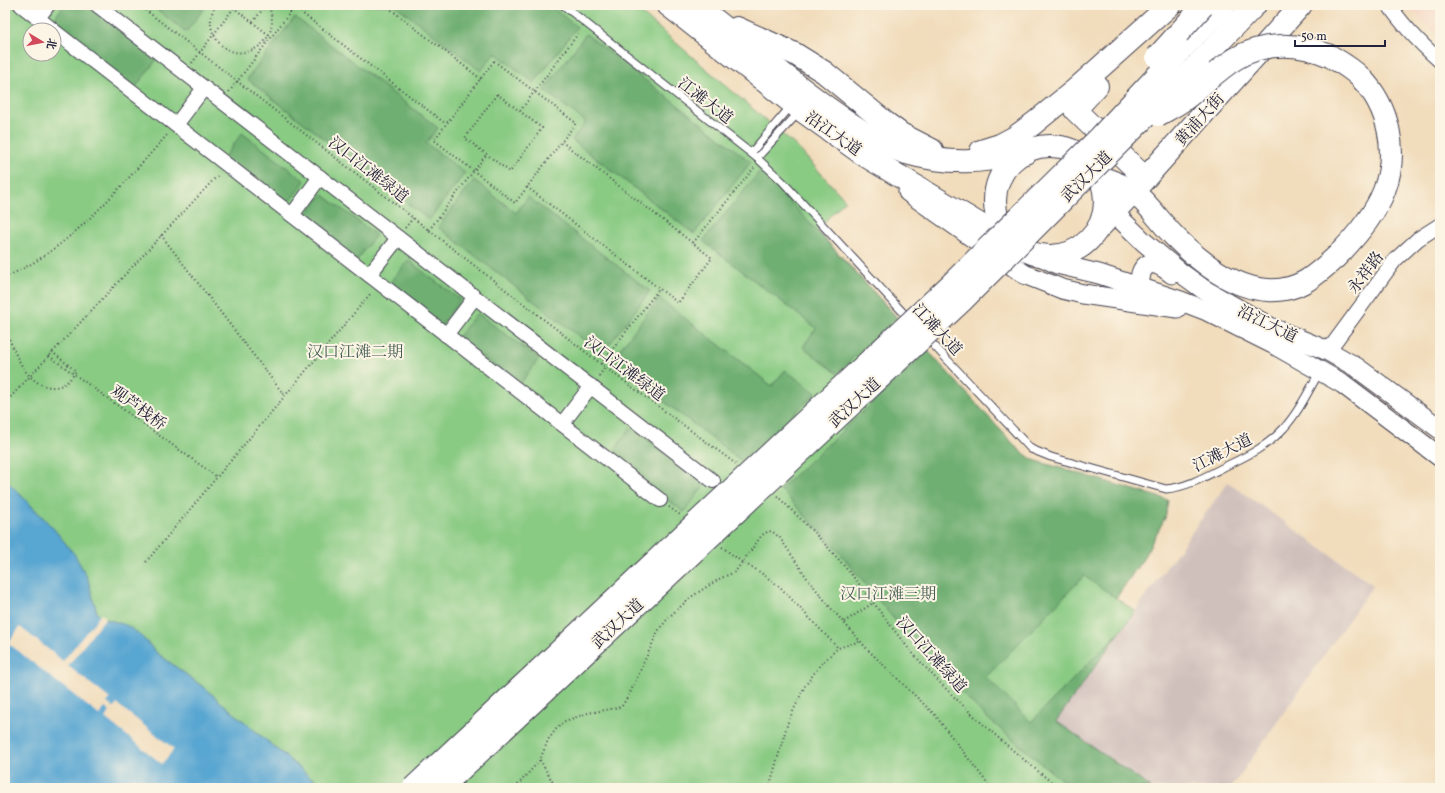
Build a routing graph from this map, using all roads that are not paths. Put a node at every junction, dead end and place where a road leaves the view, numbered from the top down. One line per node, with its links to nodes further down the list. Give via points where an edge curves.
1 (21, 5): 13 (street)
2 (48, 5): 13 (street)
3 (97, 5): 18 (street)
4 (564, 5): 25 (lane, 江滩大道)
5 (668, 5): 19 (main road, 沿江大道)
6 (1170, 5): 15 (main road)
7 (1205, 5): 22 (main road, bridge, via 1122,95)
8 (1225, 5): 22 (main road, 武汉大道, bridge)
9 (1255, 5): 21 (main road, 武汉大道, bridge)
10 (1301, 5): 29 (main road, 黄浦大街)
11 (1389, 5): 17 (street, via 1413,36)
12 (704, 11): 26 (main road, 沿江大道, via 800,88 876,139 894,149 919,156)
13 (38, 18): 14 (street)
14 (43, 22)
15 (1143, 29): 26 (main road, via 1015,138 992,149); 29 (main road, via 1132,48 1075,110)
16 (62, 37): 20 (street)
17 (1440, 61)
18 (204, 88): 20 (street); 28 (street)
19 (797, 107): 24 (main road, 沿江大道); 25 (lane); 25 (lane)
20 (176, 125): 31 (street)
21 (1130, 132): 29 (main road, bridge, via 1184,99 1236,58 1256,50 1290,46 1304,47 1330,56 1359,76 1376,96 1389,131 1389,171 1384,191 1374,210 1342,251 1306,282 1291,288 1269,290 1249,287 1216,272 1176,237); 53 (main road, 武汉大道, bridge, via 962,301)
22 (1100, 137): 52 (main road, 武汉大道, bridge, via 943,292)
23 (1025, 153): 26 (main road, 沿江大道, via 1010,157); 27 (main road, via 1043,147 1072,151 1087,161); 34 (main road, via 1004,172 997,189 998,218 1006,235)
24 (864, 155): 34 (main road, 沿江大道); 40 (main road, via 918,199 1024,274 1095,297)
25 (756, 157): 41 (lane, 江滩大道, via 782,181)
26 (955, 159)
27 (1099, 176): 29 (main road); 30 (main road)
28 (320, 177): 31 (street); 33 (street)
29 (1139, 185): 30 (main road, 黄浦大街)
30 (1109, 208): 35 (main road, 黄浦大街, via 1096,231 1083,245 1066,254); 38 (main road, 沿江大道, via 1181,273)
31 (292, 215): 36 (street)
32 (1440, 225): 44 (street, 永祥路, via 1418,239 1395,260)
33 (398, 238): 36 (street); 39 (street)
34 (1013, 242): 35 (main road, via 1020,248)
35 (1038, 255): 37 (main road, via 1057,264)
36 (369, 276): 43 (street)
37 (1139, 286): 38 (main road, via 1143,269 1146,265 1152,264 1164,267 1185,286); 40 (main road)
38 (1203, 288): 44 (main road, 沿江大道, via 1270,327)
39 (475, 297): 43 (street); 46 (street)
40 (1207, 311): 45 (main road, 沿江大道)
41 (916, 326)
42 (921, 331): 45 (lane, 江滩大道, via 1031,449 1166,489 1191,484 1268,443 1291,421)
43 (446, 335): 47 (street)
44 (1328, 351): 48 (main road, 沿江大道, via 1356,367)
45 (1320, 371): 49 (main road, 沿江大道, via 1343,384)
46 (591, 386): 47 (street); 50 (street)
47 (562, 424): 51 (street)
48 (1440, 429)
49 (1440, 457)
50 (713, 481)
51 (660, 500)
52 (413, 788)
53 (441, 788)

